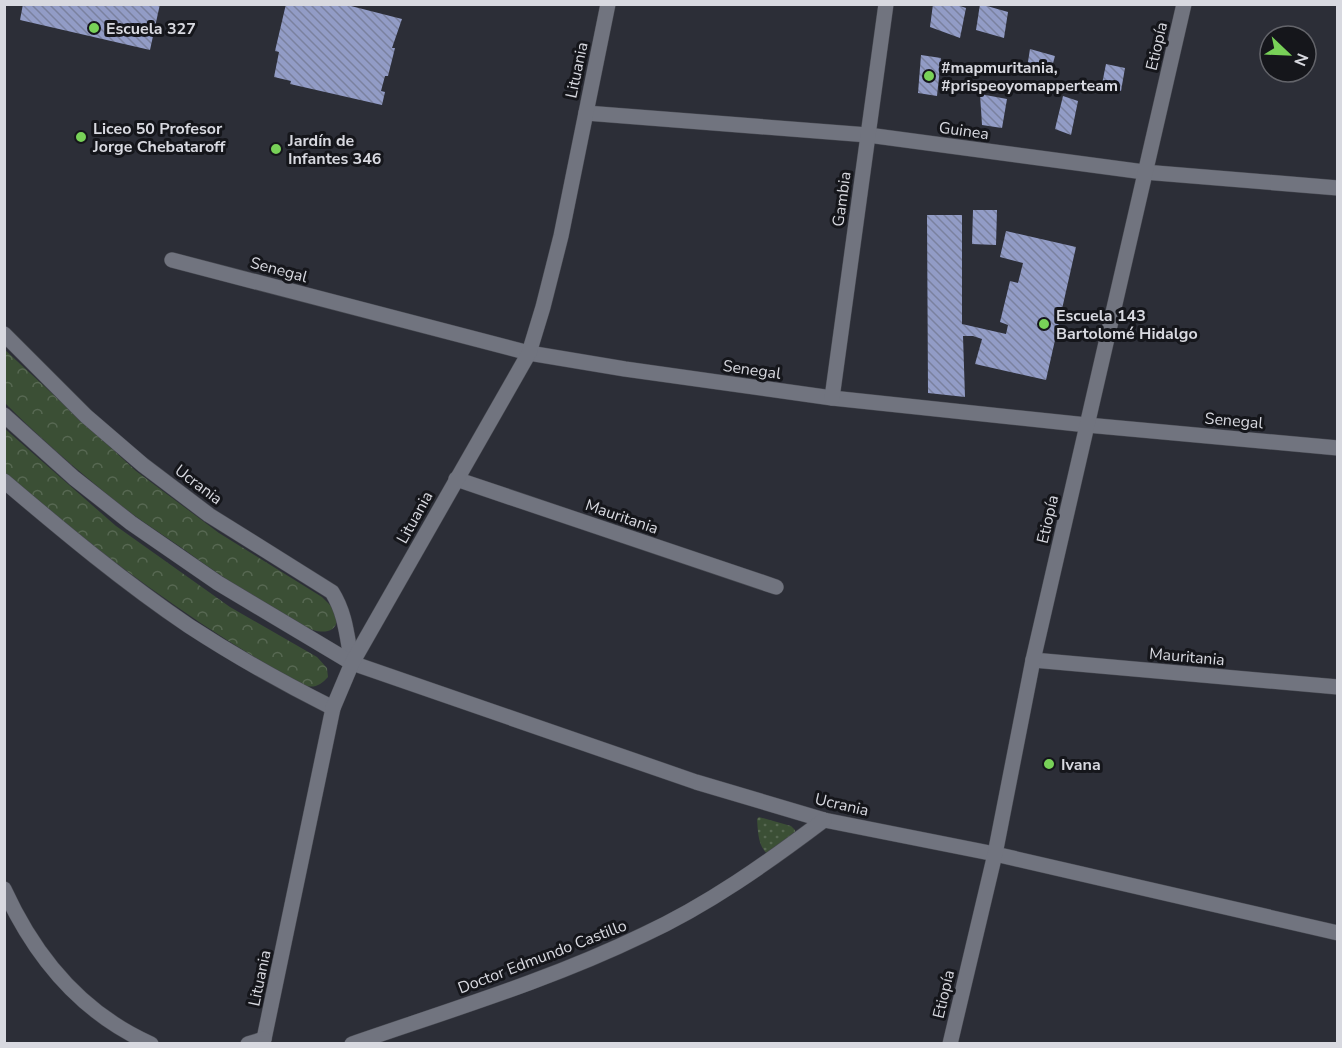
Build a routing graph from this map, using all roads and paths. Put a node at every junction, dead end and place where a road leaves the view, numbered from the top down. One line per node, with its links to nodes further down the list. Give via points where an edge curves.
1 (608, 4): 4 (street, Lituania)
2 (886, 4): 5 (street, Gambia)
3 (1184, 4): 6 (street, Etiopía)
4 (586, 113): 5 (street, Guinea); 10 (street, Lituania, via 561,236)
5 (868, 135): 6 (street, Guinea); 11 (street, Gambia)
6 (1144, 172): 7 (street, Guinea); 13 (street, Etiopía)
7 (1338, 188)
8 (172, 260): 10 (street, Senegal)
9 (4, 334): 19 (street, Ucrania, via 86,416 144,465 210,515 332,592 341,606)
10 (529, 353): 11 (street, Senegal); 15 (street, Lituania)
11 (832, 399): 13 (street, Senegal)
12 (4, 415): 19 (street, Ucrania, via 131,524 218,583)
13 (1087, 425): 14 (street, Senegal); 18 (street, Etiopía)
14 (1338, 448)
15 (456, 479): 17 (street, Mauritania); 19 (street, Lituania)
16 (4, 481): 21 (street, via 102,563 189,626)
17 (776, 587)
18 (1033, 660): 20 (street, Mauritania); 23 (street, Etiopía)
19 (351, 663): 21 (street, Lituania); 22 (street, Ucrania, via 696,782)
20 (1338, 687)
21 (333, 708): 26 (street, Lituania)
22 (824, 820): 23 (street, Ucrania); 29 (street, Doctor Edmundo Castillo, via 730,888 645,935 515,988)
23 (995, 854): 25 (street, Ucrania); 30 (street, Etiopía)
24 (4, 889): 27 (street, via 46,962 95,1010)
25 (1338, 933)
26 (270, 1041): 28 (street)
27 (151, 1044)
28 (248, 1044)
29 (352, 1044)
30 (950, 1044)

